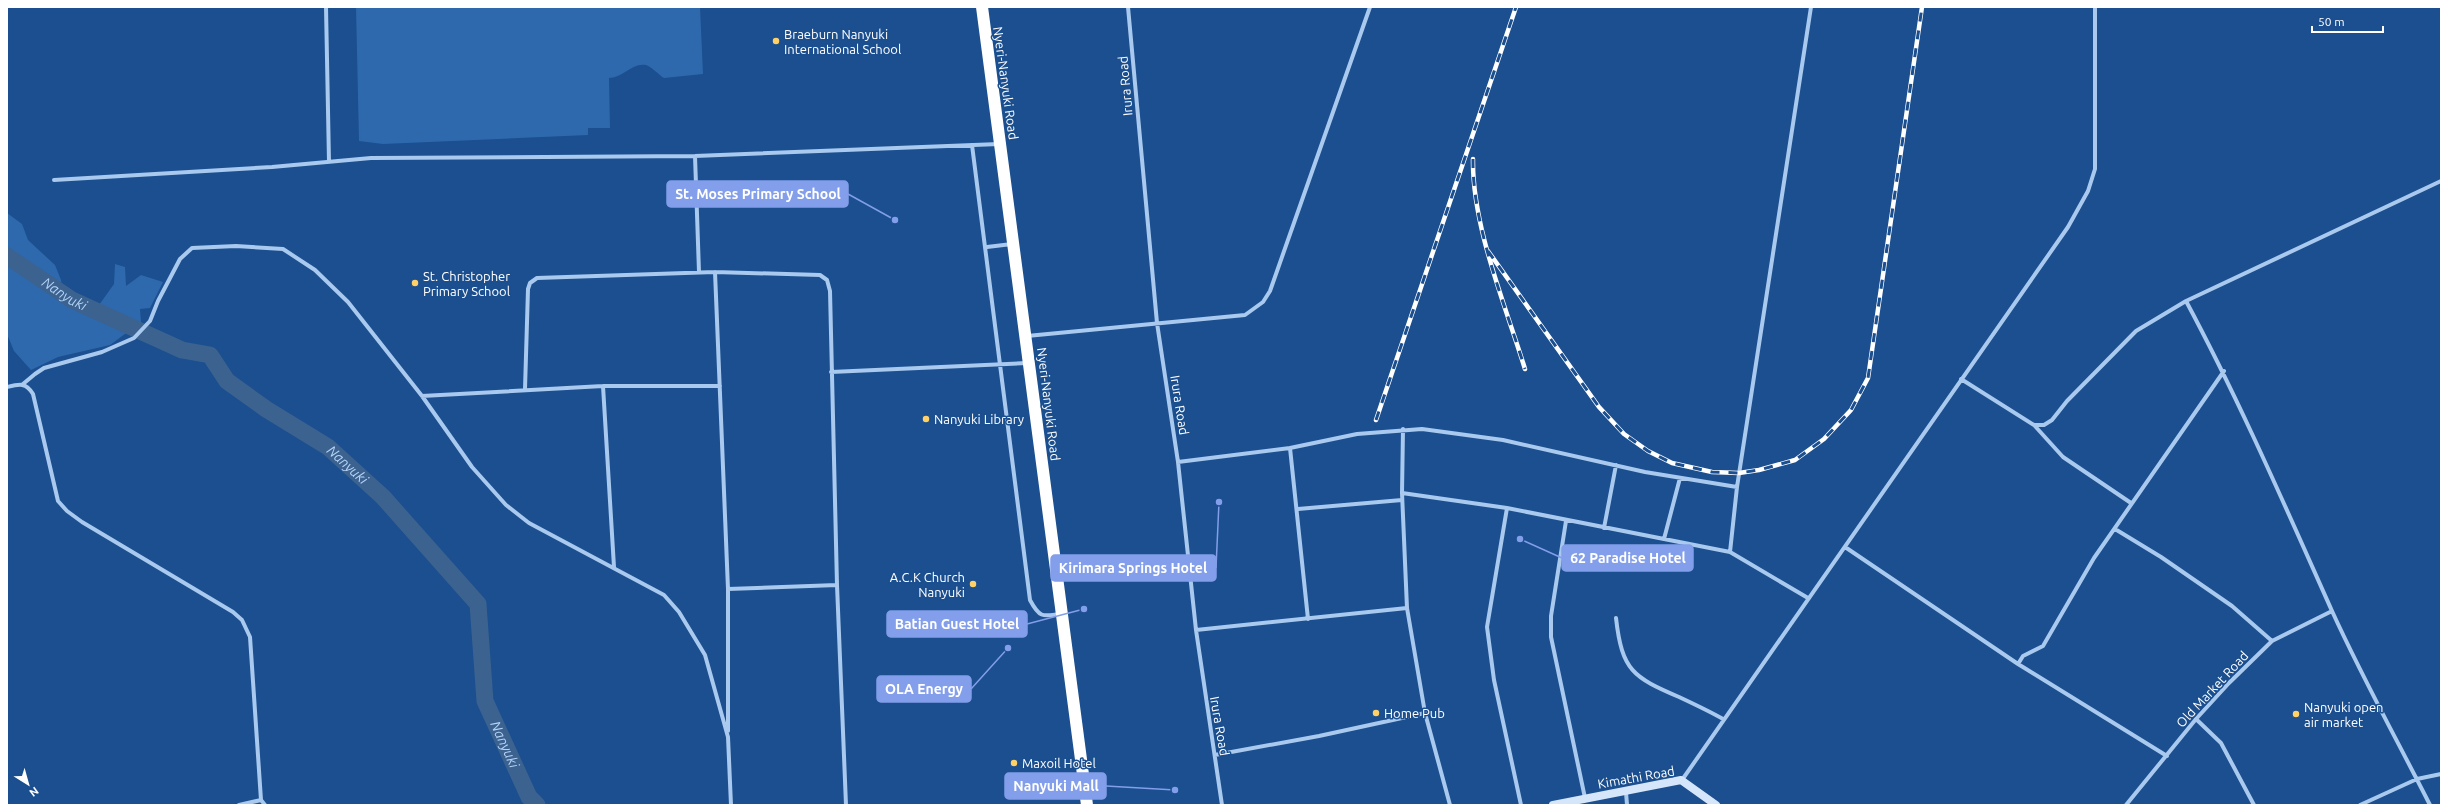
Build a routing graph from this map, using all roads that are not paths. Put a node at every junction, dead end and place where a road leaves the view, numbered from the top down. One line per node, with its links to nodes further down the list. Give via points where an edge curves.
1 (326, 7): 10 (street)
2 (982, 7): 7 (highway, Nyeri-Nanyuki Road)
3 (1128, 7): 18 (street, Irura Road)
4 (1370, 7): 18 (street, via 1267,297 1245,315)
5 (1811, 7): 37 (street)
6 (2094, 7): 24 (street, via 2097,155 2092,181 2068,227)
7 (1000, 144): 8 (street); 13 (highway, Nyeri-Nanyuki Road)
8 (972, 145): 9 (street); 14 (street)
9 (695, 156): 10 (street, via 371,158); 15 (street)
10 (329, 162): 11 (street)
11 (54, 180)
12 (2441, 181): 17 (street)
13 (1014, 244): 14 (street); 19 (highway, Nyeri-Nanyuki Road)
14 (987, 247): 21 (street)
15 (699, 272): 16 (street); 29 (street, via 532,280 528,299)
16 (715, 272): 23 (street, via 789,273 825,277 830,291); 27 (street)
17 (2186, 302): 22 (street); 31 (street, via 2136,331 2067,401 2052,420 2044,425)
18 (1157, 323): 19 (street); 34 (street, Irura Road)
19 (1027, 336): 20 (highway, Nyeri-Nanyuki Road)
20 (1029, 363): 21 (street); 55 (highway, Nyeri-Nanyuki Road)
21 (1001, 364): 23 (street); 55 (street, via 1030,600 1038,613 1044,616)
22 (2224, 371): 40 (street); 54 (street)
23 (831, 372): 50 (street)
24 (1961, 379): 31 (street); 47 (street)
25 (23, 384): 28 (street); 30 (street, via 44,368 102,352 134,338 150,321 180,259 187,251 201,246 236,246 283,250 315,270 348,302); 72 (street, via 29,387 33,394 61,505 82,522 233,612 246,626 250,637)
26 (603, 386): 27 (street); 29 (street); 49 (street)
27 (720, 386): 51 (street)
28 (7, 387)
29 (525, 389): 30 (street)
30 (422, 396): 49 (street, via 472,467 506,505 529,523)
31 (2034, 425): 40 (street, via 2063,457)
32 (1403, 429): 33 (street, via 1357,434); 35 (street, via 1422,428 1503,440); 38 (street)
33 (1290, 448): 34 (street); 42 (street)
34 (1178, 462): 58 (street, Irura Road)
35 (1616, 466): 36 (street); 44 (street)
36 (1680, 478): 37 (street); 46 (street)
37 (1737, 487): 48 (street)
38 (1402, 493): 39 (street); 41 (street)
39 (1402, 500): 42 (street); 53 (street)
40 (2131, 503): 45 (street)
41 (1508, 508): 43 (street); 81 (street, via 1487,628 1494,680)
42 (1298, 510): 57 (street)
43 (1566, 521): 44 (street); 71 (street, via 1550,637)
44 (1604, 528): 46 (street)
45 (2115, 529): 59 (street, via 2232,606); 60 (street, via 2094,558 2043,646 2023,656)
46 (1664, 539): 48 (street)
47 (1845, 547): 52 (street); 60 (street)
48 (1730, 552): 52 (street)
49 (614, 567): 64 (street, via 664,595 679,612 705,655)
50 (837, 585): 51 (street); 77 (street)
51 (728, 589): 64 (street)
52 (1808, 598): 62 (street)
53 (1407, 608): 57 (street); 61 (street)
54 (2332, 611): 59 (street, Old Market Road); 68 (street)
55 (1062, 614): 78 (highway, Nyeri-Nanyuki Road)
56 (1616, 618): 62 (street, via 1622,652 1631,669 1645,682)
57 (1308, 619): 58 (street)
58 (1196, 630): 65 (street, Irura Road)
59 (2272, 641): 63 (street, Old Market Road)
60 (2018, 664): 66 (street)
61 (1425, 713): 65 (street); 80 (street)
62 (1723, 719): 69 (street)
63 (2196, 719): 66 (street, Old Market Road); 86 (street, via 2221,743)
64 (728, 737): 76 (street)
65 (1216, 755): 79 (street, Irura Road)
66 (2167, 756): 85 (street, Old Market Road)
67 (2441, 774): 68 (street)
68 (2417, 779): 73 (street); 88 (street)
69 (1681, 780): 70 (street, Kimathi Road); 84 (street, Kimathi Road)
70 (1626, 792): 71 (street, Kimathi Road); 83 (street)
71 (1585, 798): 82 (street, Kimathi Road)
72 (261, 800): 74 (street); 75 (street)
73 (2367, 803): 87 (street)
74 (239, 805)
75 (265, 805)
76 (732, 805)
77 (846, 805)
78 (1087, 805)
79 (1222, 805)
80 (1450, 805)
81 (1521, 805)
82 (1552, 805)
83 (1627, 805)
84 (1716, 805)
85 (2126, 805)
86 (2254, 805)
87 (2360, 805)
88 (2430, 805)

